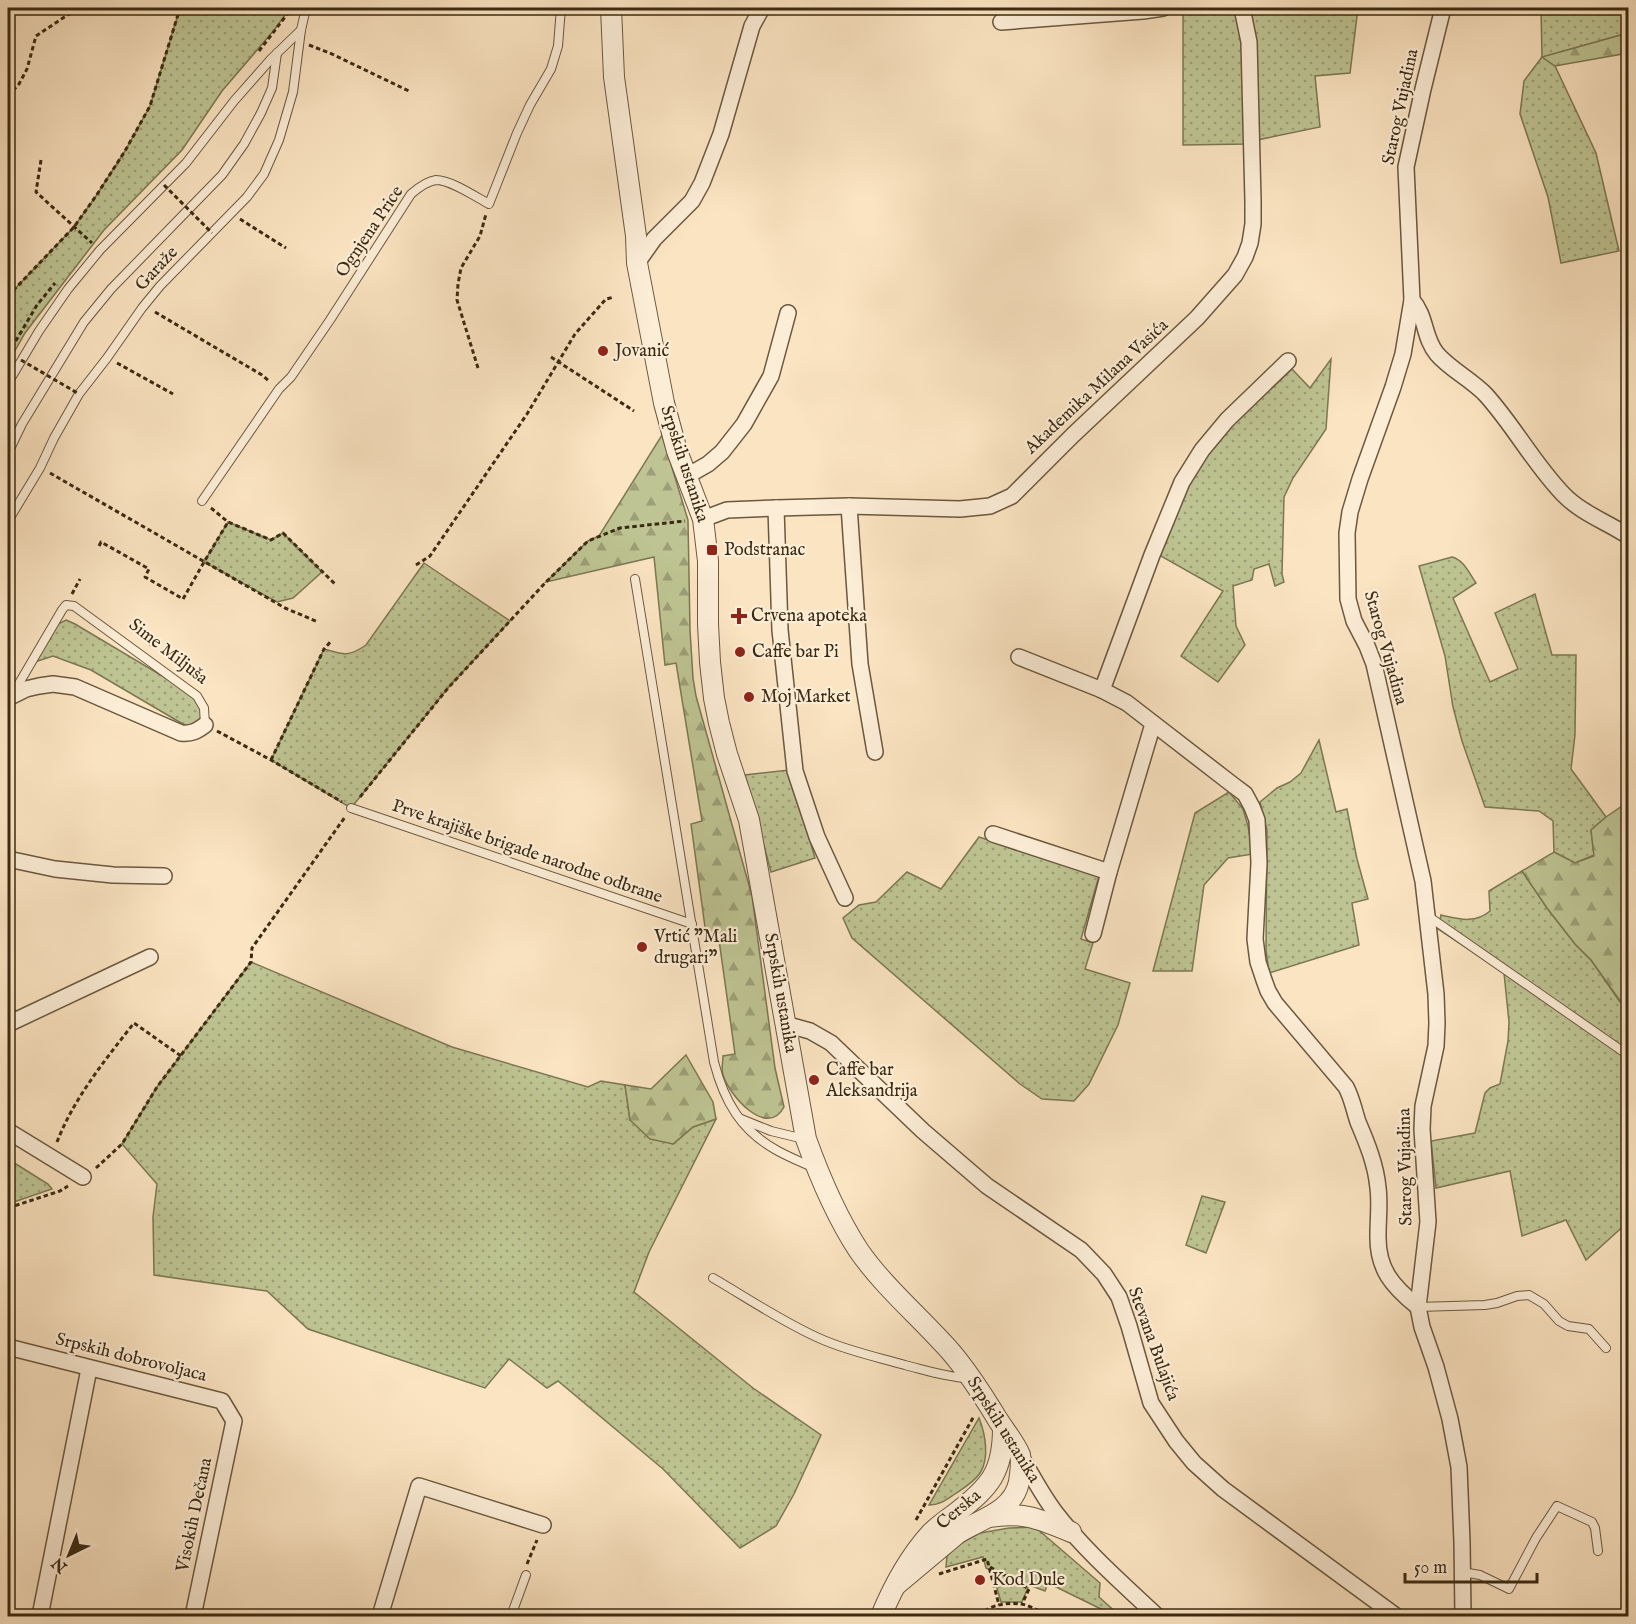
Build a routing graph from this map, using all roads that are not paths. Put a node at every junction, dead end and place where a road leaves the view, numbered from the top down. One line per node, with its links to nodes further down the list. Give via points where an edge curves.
1 (306, 8): 9 (lane, Garaže)
2 (561, 8): 18 (lane, Ognjena Price, via 558,46 551,69 517,133 489,204 436,180 411,194 317,339)
3 (611, 8): 11 (street, Srpskih ustanika, via 614,77)
4 (762, 8): 11 (street, via 752,26 721,134 702,183 692,201 654,239)
5 (1163, 8): 8 (street)
6 (1242, 8): 19 (street, Akademika Milana Vasića, via 1249,42 1253,225 1245,257 1235,274 1187,329 1012,496 990,506 960,509)
7 (1443, 8): 12 (street, Starog Vujadina, via 1406,167)
8 (1001, 22)
9 (301, 30): 10 (lane); 22 (lane, Garaže, via 293,92 264,174 142,308 79,394)
10 (277, 53): 15 (lane, via 234,100 186,163 100,250 68,289); 16 (lane, via 272,88 244,144 222,175 84,322)
11 (637, 263): 17 (street, Srpskih ustanika, via 664,403)
12 (1412, 300): 23 (street, via 1435,351 1494,404 1563,494); 37 (street, Starog Vujadina, via 1398,372 1350,512 1348,599 1374,664 1423,881)
13 (788, 313): 17 (street, via 771,376 744,424 722,452)
14 (1288, 362): 26 (street, via 1227,420 1182,482)
15 (8, 383)
16 (8, 453)
17 (687, 476): 21 (street, Srpskih ustanika)
18 (202, 501)
19 (849, 506): 20 (street, Akademika Milana Vasića); 30 (street, via 860,664)
20 (776, 508): 21 (street, Akademika Milana Vasića, via 727,510); 36 (street, via 780,630 795,771 817,837)
21 (703, 519): 42 (street, Srpskih ustanika, via 716,706 749,820)
22 (8, 521)
23 (1629, 536)
24 (635, 579): 38 (lane, Prve krajiške brigade narodne odbrane)
25 (1019, 657): 26 (street)
26 (1102, 690): 28 (street)
27 (10, 697): 29 (street, Sime Miljuša, via 39,686 75,687 181,733 195,732); 29 (lane, Sime Miljuša, via 62,610 66,605 74,606 197,696 204,708)
28 (1153, 723): 34 (street); 50 (street, via 1245,794 1252,807 1259,841 1258,962 1275,1003 1350,1095 1367,1140 1378,1188 1378,1251 1382,1267)
29 (205, 724)
30 (875, 752)
31 (351, 808): 38 (lane, Prve krajiške brigade narodne odbrane)
32 (993, 834): 34 (street)
33 (8, 859): 35 (street, via 90,873)
34 (1109, 872): 39 (street)
35 (165, 876)
36 (845, 898)
37 (1427, 915): 43 (lane); 50 (street, Starog Vujadina, via 1437,1023 1423,1106 1428,1222)
38 (692, 924): 44 (lane, Prve krajiške brigade narodne odbrane, via 714,1062 720,1086)
39 (1093, 934)
40 (150, 957): 41 (street)
41 (8, 1024)
42 (786, 1024): 46 (street, Srpskih ustanika); 71 (street, Stevana Bulajića, via 831,1043 987,1186 1081,1250 1119,1297 1151,1403 1194,1463)
43 (1629, 1055)
44 (740, 1119): 46 (lane); 47 (lane, Prve krajiške brigade narodne odbrane, via 777,1150)
45 (8, 1131): 48 (street)
46 (806, 1139): 47 (street, Srpskih ustanika)
47 (817, 1170): 54 (street, Srpskih ustanika, via 860,1252)
48 (83, 1177)
49 (713, 1278): 54 (lane, via 824,1340 936,1373)
50 (1418, 1307): 52 (lane, via 1485,1305 1529,1295 1544,1304 1559,1321 1589,1329); 62 (street, Starog Vujadina, via 1450,1419 1459,1467)
51 (8, 1347): 53 (street, Srpskih dobrovoljaca)
52 (1606, 1348)
53 (89, 1369): 55 (street, Srpskih dobrovoljaca, via 222,1401); 65 (street)
54 (972, 1378): 56 (street, Srpskih ustanika)
55 (234, 1421): 66 (street, Visokih Dečana)
56 (1003, 1428): 57 (street, Srpskih ustanika); 64 (street, Cerska, via 998,1468 988,1486 930,1534)
57 (1020, 1457): 58 (street, Cerska, via 1019,1484 1014,1496); 60 (street, Srpskih ustanika)
58 (990, 1517): 60 (street, via 1029,1516); 64 (street, Cerska, via 958,1533)
59 (543, 1525): 67 (street, via 419,1486)
60 (1071, 1532): 70 (street, Srpskih ustanika)
61 (1598, 1551): 62 (lane, via 1592,1522 1557,1506 1509,1589 1480,1575)
62 (1462, 1572): 72 (street, Starog Vujadina)
63 (526, 1575): 68 (lane)
64 (896, 1585): 69 (street, Cerska)
65 (40, 1617)
66 (193, 1617)
67 (380, 1617)
68 (511, 1617)
69 (881, 1617)
70 (1157, 1617)
71 (1396, 1617)
72 (1463, 1617)

